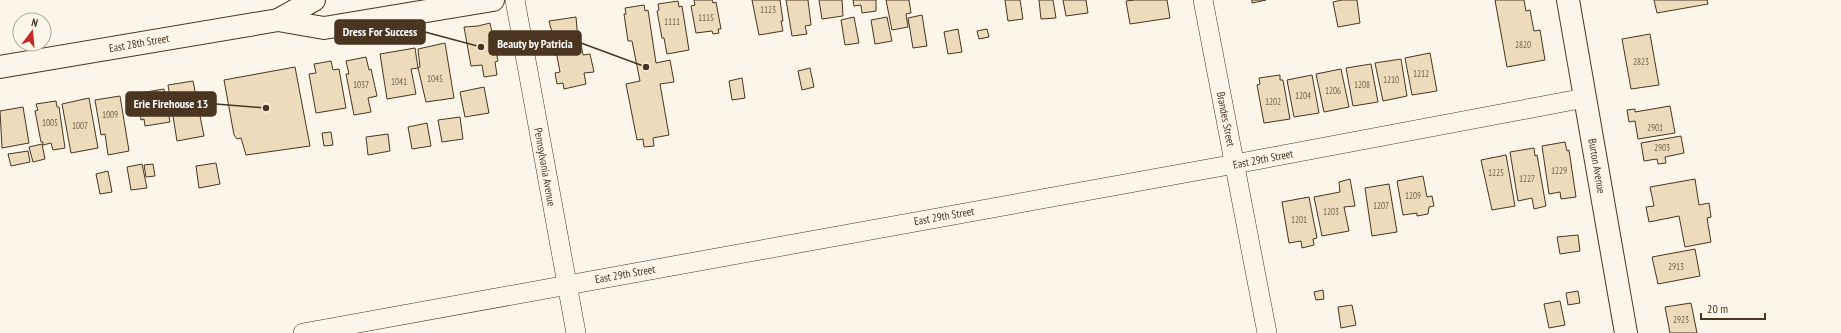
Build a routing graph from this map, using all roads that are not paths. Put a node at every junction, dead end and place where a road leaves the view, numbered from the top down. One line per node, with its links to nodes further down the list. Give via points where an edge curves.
1 (314, 0): 6 (street, East 28th Street)
2 (493, 0): 6 (street, East 28th Street, via 324,28)
3 (515, 0): 10 (street, Pennsylvania Avenue)
4 (1203, 0): 9 (street, Brandes Street)
5 (1568, 0): 8 (street, Burton Avenue)
6 (278, 20): 7 (street, East 28th Street)
7 (0, 67)
8 (1585, 98): 9 (street, East 29th Street); 14 (street, Burton Avenue)
9 (1234, 164): 10 (street, East 29th Street); 13 (street, Brandes Street)
10 (567, 284): 11 (street, East 29th Street); 12 (street, Pennsylvania Avenue)
11 (303, 333)
12 (576, 333)
13 (1267, 333)
14 (1626, 333)

